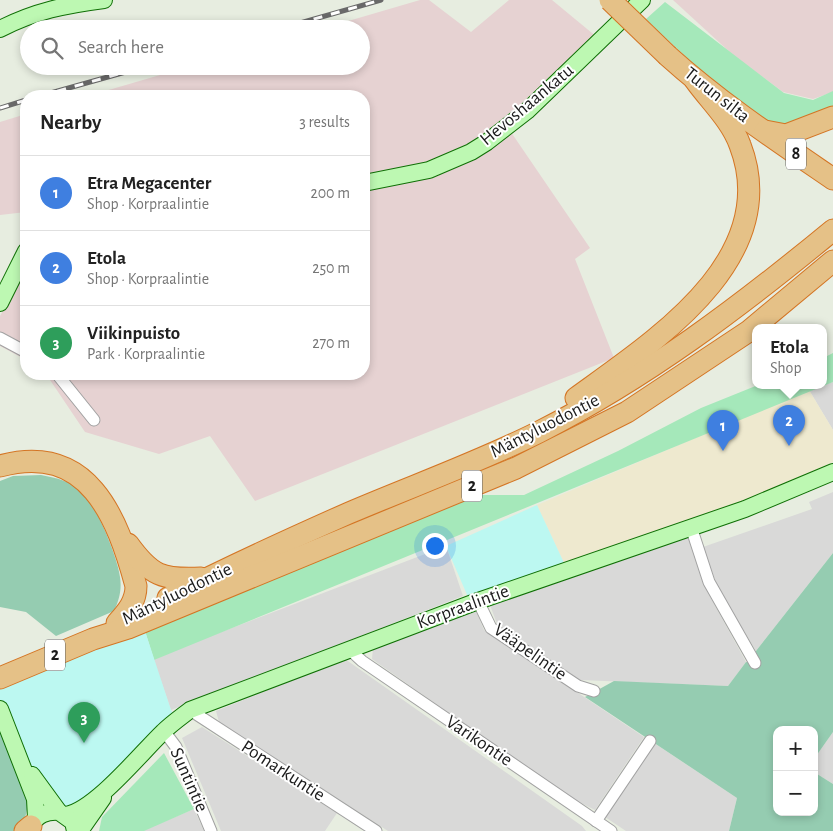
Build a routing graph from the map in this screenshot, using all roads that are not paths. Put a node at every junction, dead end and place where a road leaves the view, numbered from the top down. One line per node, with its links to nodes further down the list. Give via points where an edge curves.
1 (104, 0): 4 (street, via 34,13)
2 (610, 0): 5 (highway, Turun silta / 8, bridge)
3 (642, 0): 9 (street, Hevoshaankatu, via 527,110 487,142 428,170)
4 (0, 29)
5 (695, 80): 7 (highway, Turun silta / 8); 20 (highway, via 730,124 740,143 747,171 748,204 741,235 729,261 679,318 635,356 524,432)
6 (833, 117): 7 (highway, 8, via 786,134)
7 (760, 129): 8 (highway, Turun silta / 8)
8 (833, 179)
9 (370, 182)
10 (833, 230): 20 (highway, Mäntyluodontie / 2, via 720,320 650,368 575,413)
11 (833, 262): 14 (highway, Mäntyluodontie / 2)
12 (20, 263): 13 (street)
13 (0, 303)
14 (758, 324)
15 (752, 329): 28 (highway, Mäntyluodontie / 2, via 618,416 516,468 128,628)
16 (0, 338): 17 (street)
17 (20, 349)
18 (62, 380): 19 (street)
19 (94, 420)
20 (517, 442): 25 (highway, Mäntyluodontie / 2, via 350,513)
21 (0, 466): 24 (highway, via 21,461 38,462 72,471 96,490)
22 (833, 472): 23 (street, Korpraalintie, via 745,509)
23 (691, 527): 26 (street, Korpraalintie); 30 (street, via 709,582)
24 (119, 532): 25 (highway, via 146,568 159,575 178,580); 27 (highway, via 136,595)
25 (209, 578): 27 (highway, Mäntyluodontie / 2)
26 (478, 601): 29 (street, Korpraalintie); 32 (street, Vääpelintie, via 491,628 578,686)
27 (118, 623): 28 (highway, Mäntyluodontie / 2)
28 (93, 639): 31 (highway, Mäntyluodontie / 2)
29 (348, 649): 34 (street, Korpraalintie); 41 (street, Varikontie, via 362,662)
30 (755, 663)
31 (9, 675)
32 (594, 691)
33 (0, 708): 37 (street)
34 (190, 710): 35 (street, Korpraalintie); 45 (street, Pomarkuntie)
35 (164, 731): 38 (street, Korpraalintie); 44 (street, Suntintie, via 176,747)
36 (650, 741): 41 (street)
37 (24, 766): 39 (street); 40 (street, via 37,807)
38 (116, 780): 39 (street, Korpraalintie, via 83,809); 43 (street, Korpraalintie)
39 (62, 813): 40 (street, Korpraalintie, via 51,812); 42 (street, via 73,822)
40 (30, 827)
41 (603, 827)
42 (75, 831)
43 (80, 831)
44 (211, 831)
45 (376, 831)

